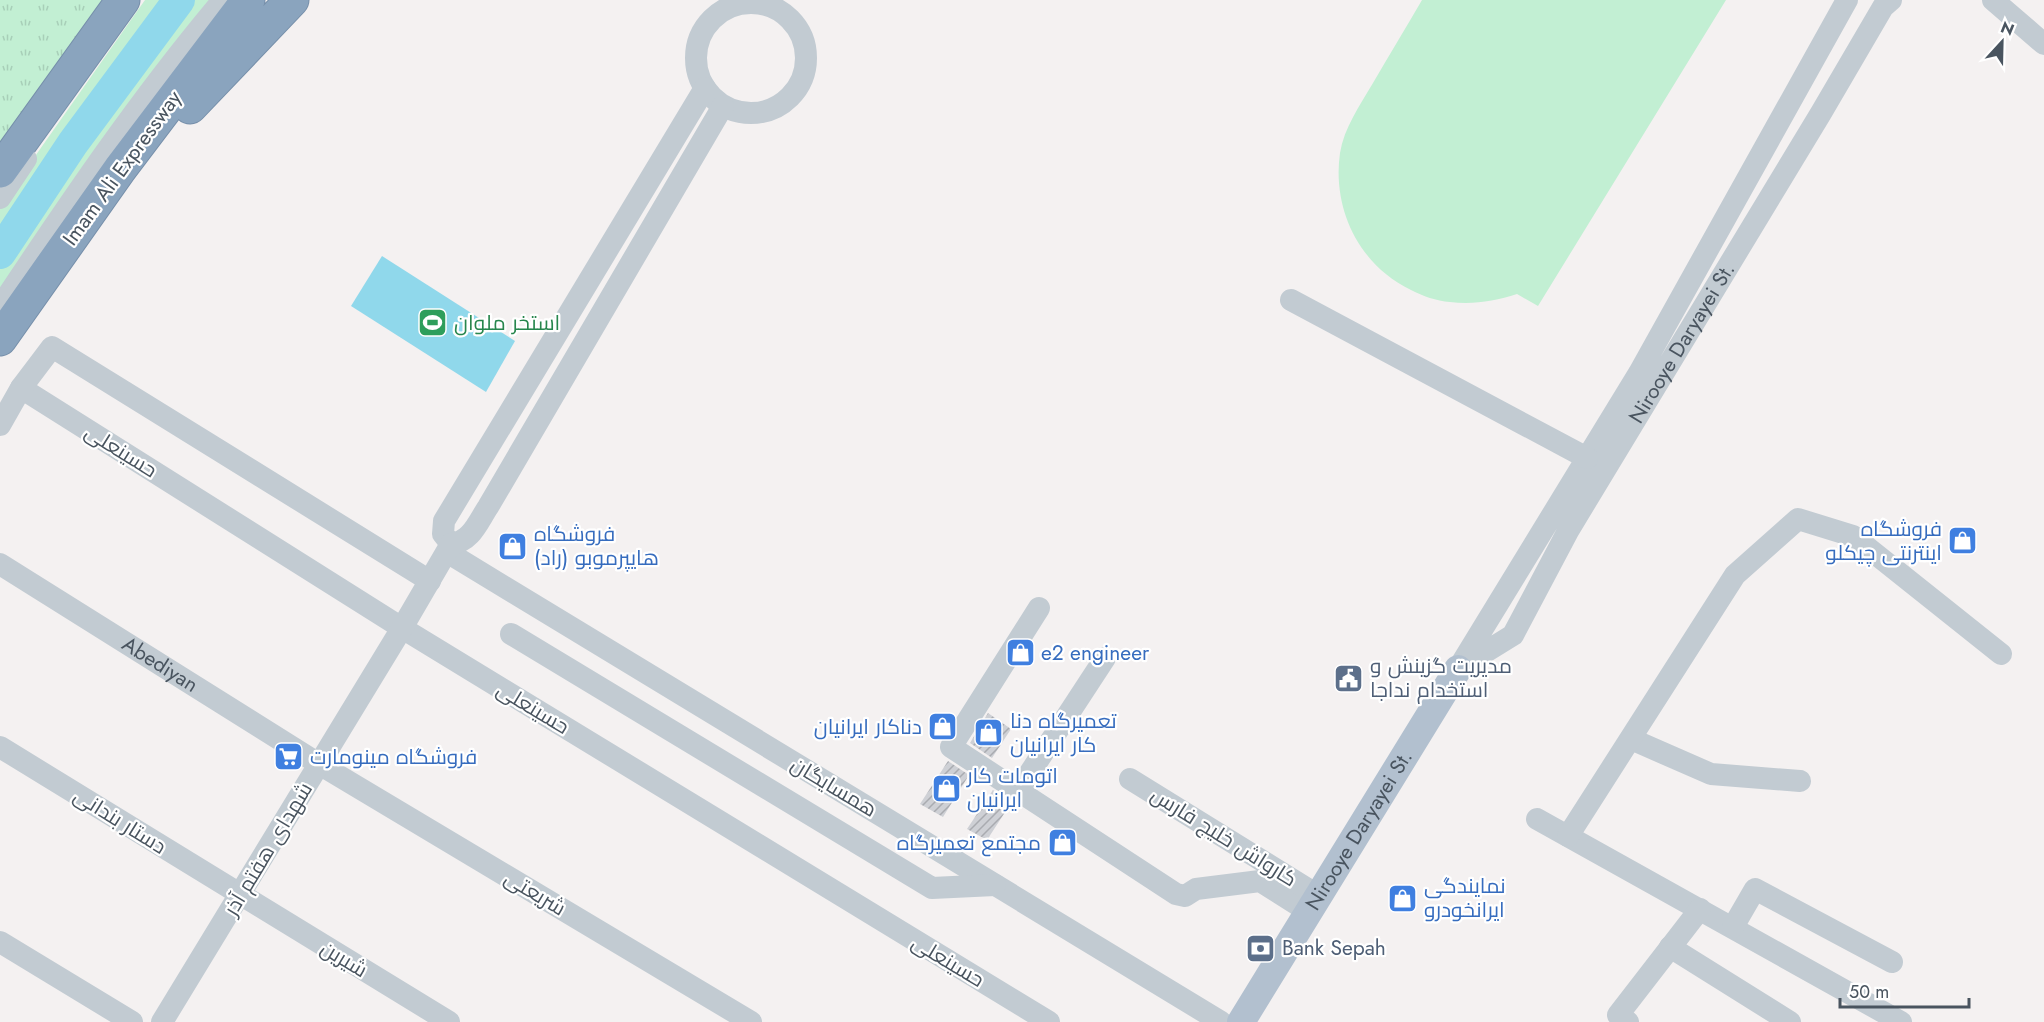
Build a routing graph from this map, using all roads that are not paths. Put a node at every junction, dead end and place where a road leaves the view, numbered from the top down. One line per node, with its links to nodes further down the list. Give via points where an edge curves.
1 (123, 0): 14 (highway)
2 (141, 0): 15 (street)
3 (223, 0): 18 (street, via 113,139)
4 (248, 0): 16 (highway, Imam Ali Expressway)
5 (292, 0): 16 (highway, via 156,143)
6 (1847, 0): 23 (street, Nirooye Daryayei St., via 1639,373)
7 (1891, 0): 33 (street, Nirooye Daryayei St., via 1883,7 1568,531 1513,635)
8 (1993, 0): 11 (street)
9 (764, 2): 10 (street); 12 (street, via 728,7 703,30 696,46 695,63)
10 (787, 7): 13 (street, via 803,39 806,58 803,77 793,94 778,106 760,112 741,113)
11 (2044, 44)
12 (705, 88): 13 (street); 22 (street)
13 (723, 106): 24 (street)
14 (0, 171)
15 (0, 198)
16 (54, 261): 19 (highway, Imam Ali Expressway)
17 (1291, 300): 23 (street)
18 (0, 307)
19 (0, 339)
20 (21, 388): 21 (street); 27 (street, via 52,347); 29 (street, حسینعلی)
21 (0, 425)
22 (488, 448): 24 (street); 25 (street, via 444,521 443,534)
23 (1587, 458): 33 (street, Nirooye Daryayei St.)
24 (514, 463): 25 (street, via 470,535)
25 (449, 548): 27 (street, شهدای هفتم آذر); 42 (street, همسایگان)
26 (0, 564): 36 (street, Abediyan)
27 (430, 581): 29 (street, شهدای هفتم آذر)
28 (1040, 608): 39 (street, via 951,747)
29 (402, 628): 36 (street, شهدای هفتم آذر); 54 (street, حسینعلی)
30 (511, 634): 42 (street, via 932,888)
31 (2001, 654): 34 (street, via 1853,536 1798,519 1735,575)
32 (1105, 658): 39 (street)
33 (1458, 669): 44 (main road, Nirooye Daryayei St.)
34 (1631, 739): 38 (street, via 1711,774); 41 (street)
35 (0, 747): 43 (street, دستار بندانی)
36 (319, 764): 43 (street, شهدای هفتم آذر); 53 (street, شریعتی)
37 (1130, 779): 44 (street, کارواش خلیج فارس)
38 (1800, 781)
39 (1018, 791): 44 (street, via 1176,894 1185,896 1196,889 1260,881)
40 (1537, 819): 41 (street)
41 (1568, 836): 45 (street)
42 (994, 885): 55 (street, همسایگان)
43 (240, 895): 51 (street, شهدای هفتم آذر); 52 (street, شیرین)
44 (1314, 904): 56 (main road, Nirooye Daryayei St.)
45 (1700, 909): 46 (street); 48 (street)
46 (1733, 927): 49 (street, via 1755,889); 59 (street)
47 (0, 942): 50 (street)
48 (1670, 947): 57 (street, via 1618,1016); 58 (street)
49 (1892, 962)
50 (132, 1022)
51 (162, 1022)
52 (449, 1022)
53 (751, 1022)
54 (1049, 1022)
55 (1221, 1022)
56 (1241, 1022)
57 (1628, 1022)
58 (1790, 1022)
59 (1901, 1022)

